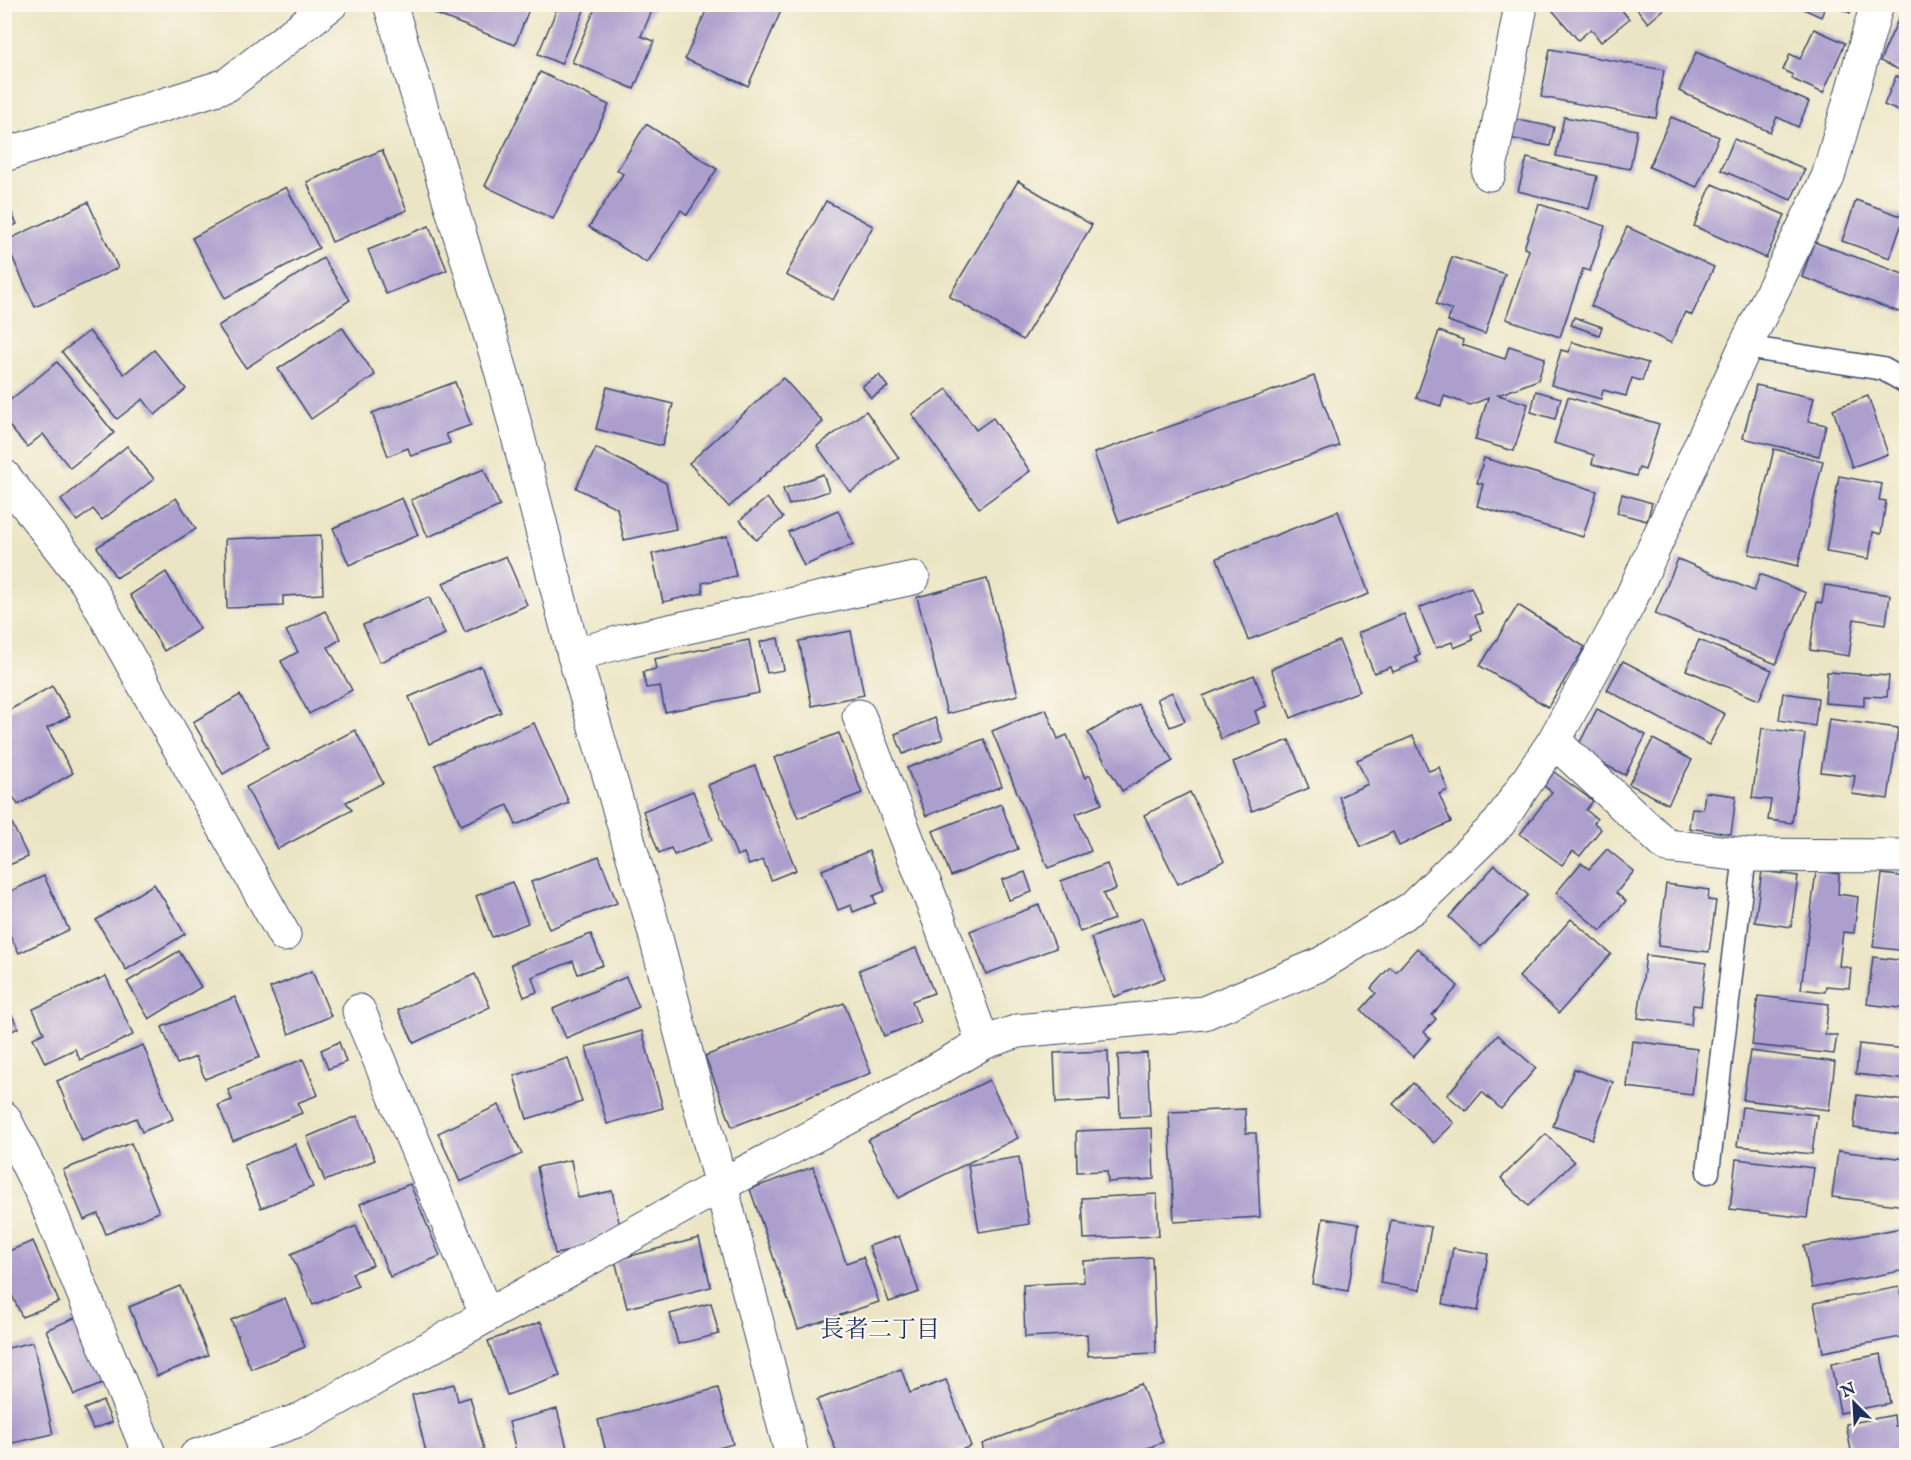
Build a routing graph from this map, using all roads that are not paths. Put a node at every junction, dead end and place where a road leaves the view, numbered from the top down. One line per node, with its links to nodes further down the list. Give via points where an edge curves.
1 (331, 4): 5 (street, via 227,85)
2 (390, 4): 11 (street, via 502,374)
3 (1520, 4): 6 (street)
4 (1877, 4): 7 (street, via 1828,177)
5 (4, 155)
6 (1490, 174)
7 (1745, 347): 8 (lane, via 1883,369); 13 (street, via 1628,605)
8 (1906, 382)
9 (4, 476): 16 (street, via 87,583)
10 (913, 578): 11 (street)
11 (574, 655): 21 (street, via 650,915)
12 (859, 716): 18 (street)
13 (1554, 741): 14 (street, via 1667,846); 18 (street, via 1499,823 1412,908 1321,964 1204,1013 1018,1032)
14 (1745, 855): 15 (street); 20 (lane)
15 (1906, 856)
16 (284, 935)
17 (359, 1011): 22 (street)
18 (983, 1043): 21 (street)
19 (4, 1118): 23 (street, via 43,1195)
20 (1708, 1172)
21 (721, 1185): 22 (street); 25 (street)
22 (486, 1314): 24 (street, via 302,1419)
23 (150, 1455)
24 (196, 1455)
25 (792, 1455)

